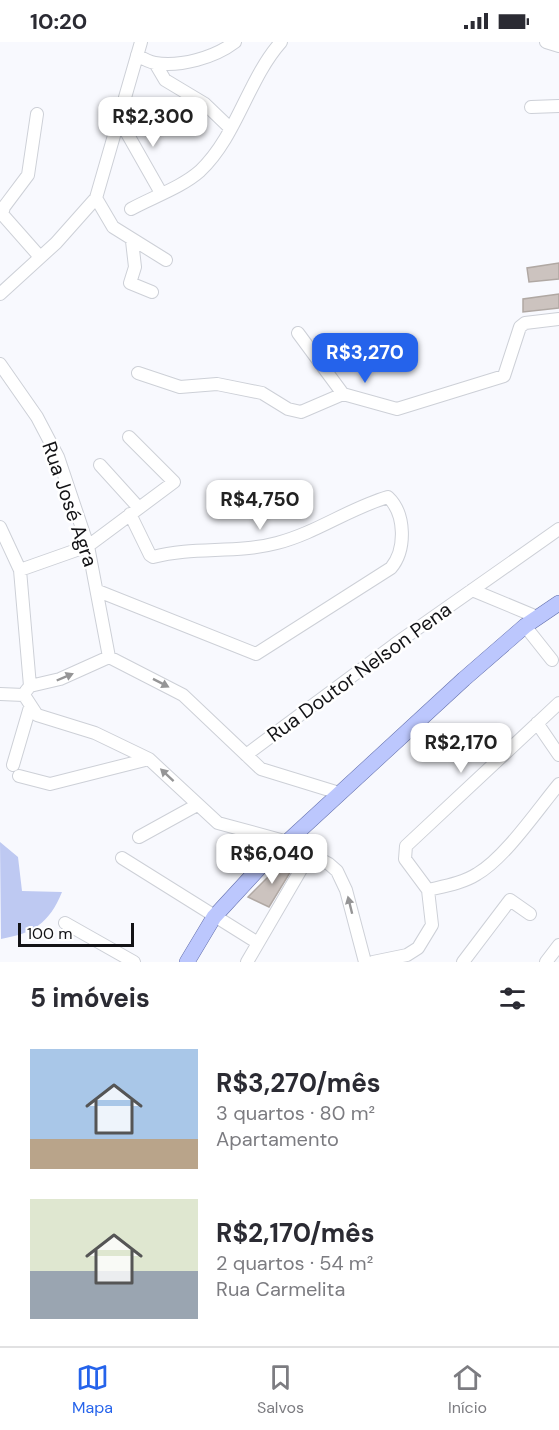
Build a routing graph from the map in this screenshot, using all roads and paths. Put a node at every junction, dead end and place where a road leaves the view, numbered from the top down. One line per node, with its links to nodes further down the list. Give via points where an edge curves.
1 (141, 42): 6 (street)
2 (235, 42): 7 (street, via 197,60)
3 (281, 42): 12 (street)
4 (546, 42): 5 (street)
5 (559, 46)
6 (137, 56): 7 (street); 11 (street)
7 (155, 63): 12 (street, via 165,80 205,104)
8 (559, 106): 9 (street)
9 (531, 107)
10 (37, 114): 17 (street, via 28,175 2,214)
11 (119, 119): 13 (street); 14 (street)
12 (230, 128): 13 (street, via 198,172)
13 (161, 193): 15 (street)
14 (96, 198): 16 (street, via 113,227); 17 (street)
15 (131, 208)
16 (132, 241): 18 (street); 19 (street, via 135,267 130,283)
17 (40, 257): 20 (street)
18 (166, 260)
19 (152, 292)
20 (0, 294)
21 (559, 319): 25 (street, via 520,327 504,376 397,409)
22 (298, 333): 25 (street)
23 (0, 364): 31 (street, Rua José Agra, via 52,446)
24 (138, 373): 25 (street, via 180,387 217,384 262,393 301,412)
25 (343, 394)
26 (129, 437): 28 (street, via 175,480)
27 (100, 465): 28 (street)
28 (135, 511): 31 (street); 34 (street, via 153,557 170,552 277,543 388,497 402,530 397,560 391,568 260,654)
29 (0, 527): 32 (street)
30 (559, 529): 33 (street, Rua Doutor Nelson Pena)
31 (88, 546): 32 (street); 34 (street, Rua José Agra)
32 (20, 570): 39 (street)
33 (472, 590): 36 (street); 44 (street, Rua Doutor Nelson Pena)
34 (98, 591): 37 (street, Rua José Agra)
35 (559, 603): 36 (main road)
36 (531, 622): 38 (street); 48 (main road)
37 (109, 657): 39 (street, one-way to 37); 44 (street, one-way to 44, via 183,695)
38 (552, 660)
39 (27, 690): 40 (street); 42 (street)
40 (0, 694)
41 (559, 703): 43 (street)
42 (30, 707): 46 (street, via 43,718 95,733); 46 (street, via 16,771 50,784)
43 (537, 723): 45 (street); 54 (street, via 406,846 405,859)
44 (246, 755): 48 (street, via 261,770 273,775)
45 (559, 755)
46 (149, 759): 49 (street, one-way to 46)
47 (559, 784): 54 (street, via 482,871)
48 (339, 793): 51 (main road)
49 (197, 805): 50 (street); 51 (street, via 218,823)
50 (139, 837)
51 (288, 842): 52 (street); 56 (main road)
52 (310, 854): 58 (street); 63 (street, one-way to 52, via 342,880 329,864)
53 (122, 858): 56 (street)
54 (428, 890): 64 (street, via 432,925 425,940 407,955)
55 (530, 914): 65 (street, via 511,899)
56 (214, 917): 58 (street); 61 (main road)
57 (65, 923): 60 (street)
58 (258, 943): 62 (street)
59 (559, 945): 66 (street)
60 (134, 962)
61 (187, 962)
62 (247, 962)
63 (364, 962)
64 (373, 962)
65 (463, 962)
66 (546, 962)

